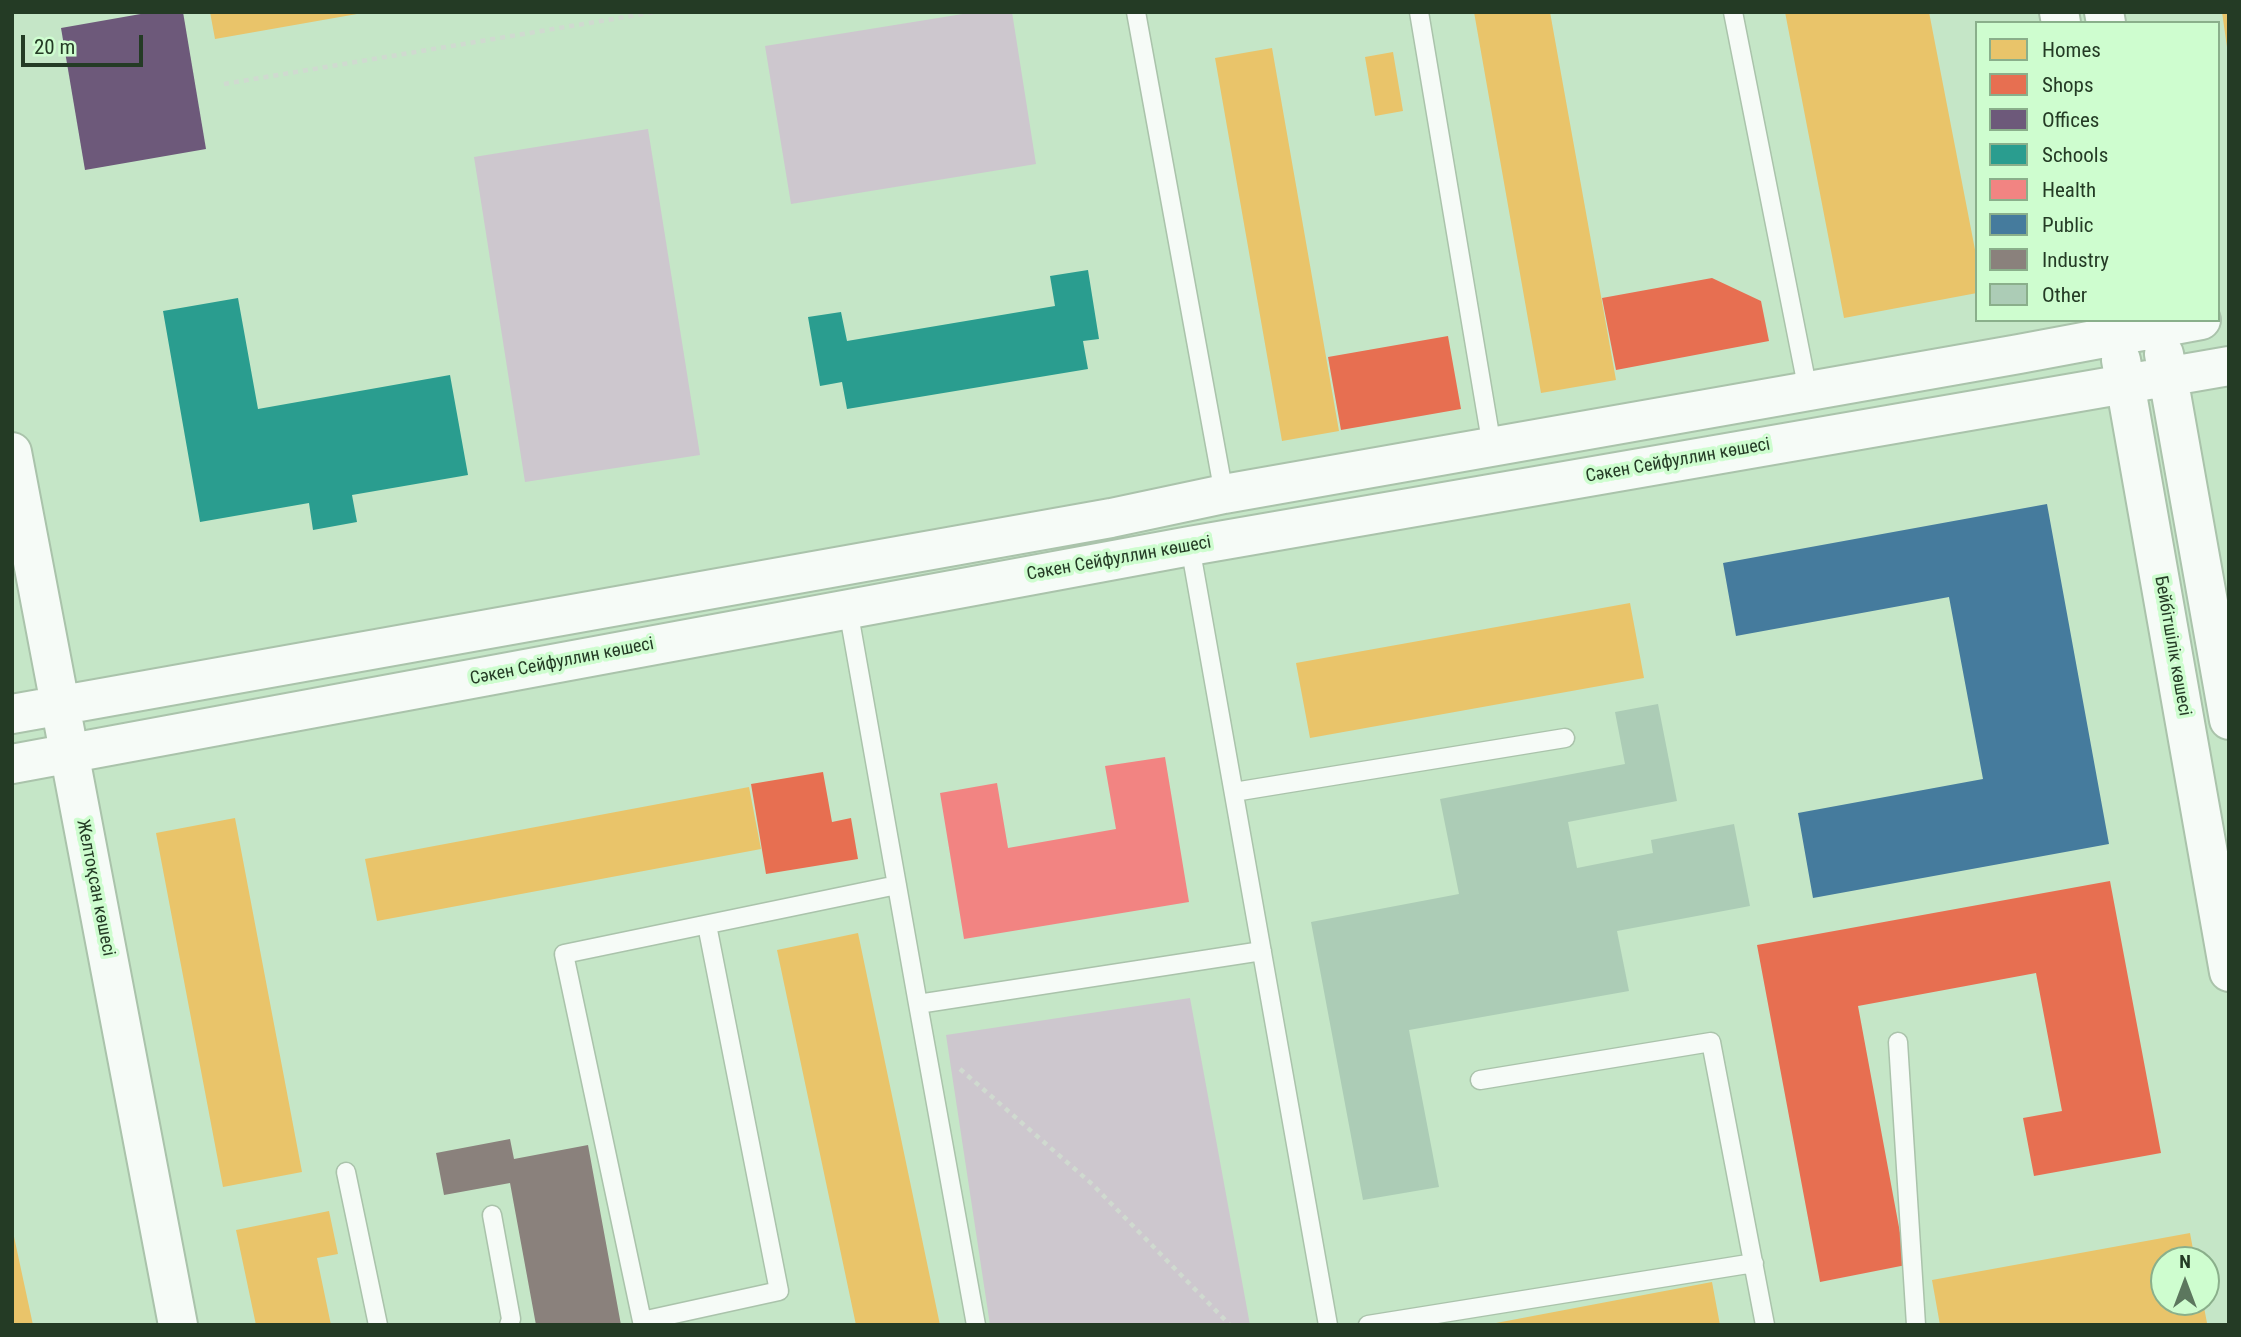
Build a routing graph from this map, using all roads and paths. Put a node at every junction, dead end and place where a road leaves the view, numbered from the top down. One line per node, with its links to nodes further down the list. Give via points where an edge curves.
1 (654, 12): 5 (path)
2 (1136, 12): 15 (lane)
3 (1419, 12): 13 (lane)
4 (1733, 12): 12 (lane)
5 (224, 84)
6 (2180, 322): 7 (main road)
7 (2160, 324): 8 (main road); 10 (main road)
8 (2116, 328): 11 (main road, Бейбітшілік көшесі); 12 (main road)
9 (2229, 366): 10 (main road, Сәкен Сейфуллин көшесі)
10 (2167, 378): 11 (main road, Сәкен Сейфуллин көшесі); 20 (main road)
11 (2124, 386): 16 (main road, Сәкен Сейфуллин көшесі); 28 (main road, Бейбітшілік көшесі)
12 (1808, 391): 13 (main road)
13 (1492, 447): 15 (main road)
14 (14, 469): 18 (main road, Желтоқсан көшесі)
15 (1224, 494): 18 (main road)
16 (1190, 546): 17 (main road, Сәкен Сейфуллин көшесі); 24 (lane)
17 (848, 609): 22 (main road, Сәкен Сейфуллин көшесі); 25 (lane)
18 (60, 705): 19 (main road); 22 (main road, Желтоқсан көшесі)
19 (12, 714)
20 (2229, 720)
21 (1565, 738): 24 (lane)
22 (70, 753): 23 (main road, Сәкен Сейфуллин көшесі); 36 (main road, Желтоқсан көшесі)
23 (12, 764)
24 (1234, 792): 27 (lane)
25 (897, 885): 26 (lane); 29 (lane)
26 (707, 925): 26 (lane, via 564,954 642,1321 779,1291)
27 (1262, 951): 29 (lane); 41 (lane)
28 (2229, 972)
29 (918, 1004): 30 (lane)
30 (925, 1039): 39 (lane); 40 (path, via 1092,1184)
31 (1898, 1042): 44 (lane)
32 (1480, 1080): 35 (lane, via 1712,1042)
33 (346, 1172): 37 (lane)
34 (492, 1215): 38 (lane)
35 (1754, 1263): 42 (lane); 43 (lane)
36 (178, 1325)
37 (378, 1325)
38 (509, 1325)
39 (976, 1325)
40 (1230, 1325)
41 (1328, 1325)
42 (1368, 1325)
43 (1765, 1325)
44 (1916, 1325)

